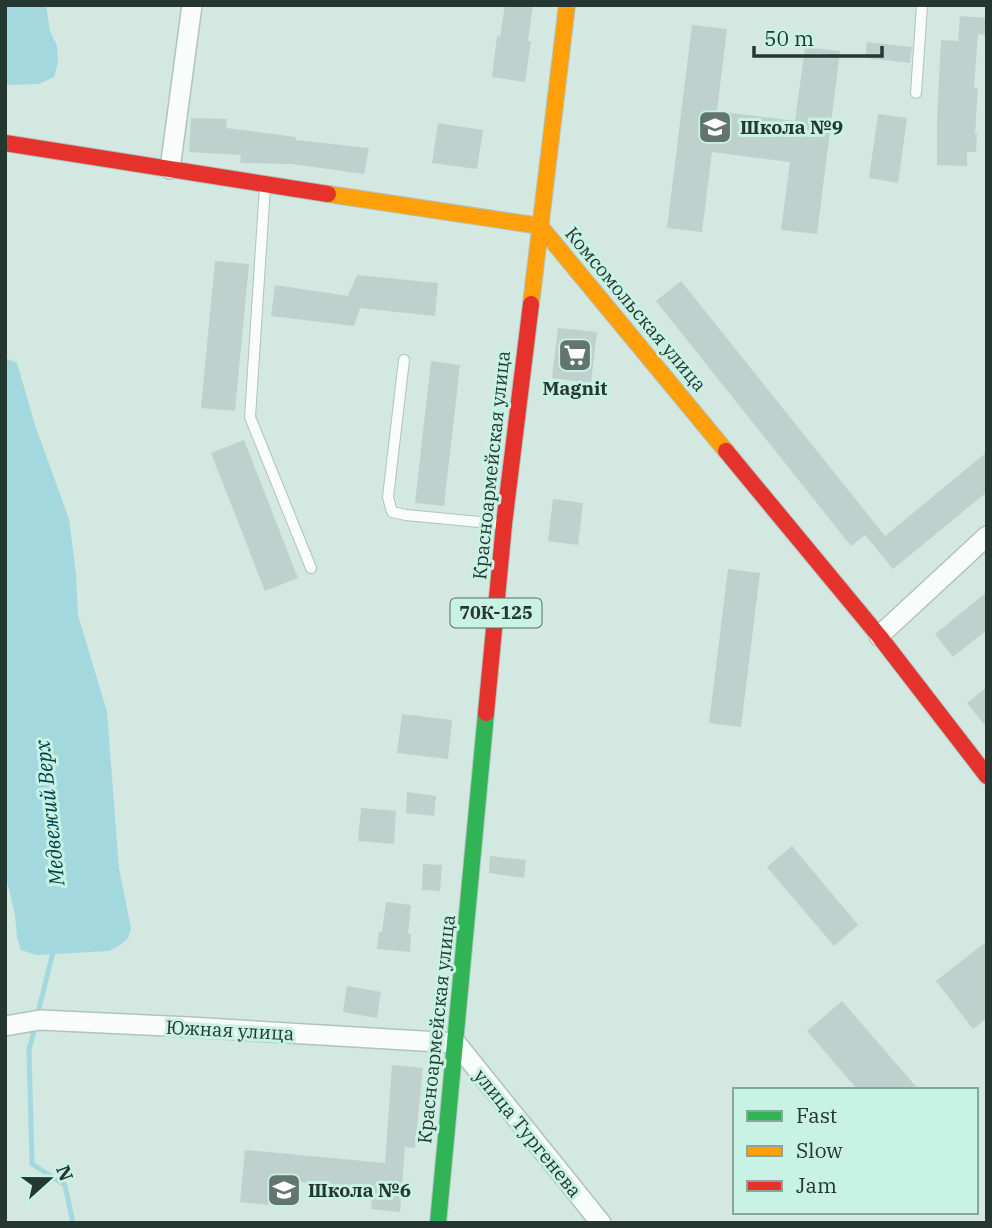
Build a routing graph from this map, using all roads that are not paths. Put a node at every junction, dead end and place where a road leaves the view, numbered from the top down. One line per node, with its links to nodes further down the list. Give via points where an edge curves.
1 (192, 5): 6 (street)
2 (567, 5): 8 (street, Красноармейская улица / 70К-125)
3 (922, 5): 4 (lane)
4 (916, 93)
5 (5, 142): 6 (street, Комсомольская улица)
6 (170, 169): 7 (street, Комсомольская улица)
7 (265, 185): 8 (street, Комсомольская улица); 12 (lane, via 250,418)
8 (540, 226): 10 (street, Красноармейская улица / 70К-125); 13 (street, Комсомольская улица)
9 (404, 360): 10 (lane, via 388,497 392,512)
10 (504, 524): 16 (street, Красноармейская улица / 70К-125)
11 (987, 536): 13 (street)
12 (311, 568)
13 (879, 636): 14 (street, Комсомольская улица)
14 (987, 776)
15 (5, 1027): 16 (street, Южная улица, via 40,1020)
16 (456, 1043): 17 (street, Красноармейская улица / 70К-125); 18 (street, улица Тургенева)
17 (438, 1223)
18 (601, 1223)

